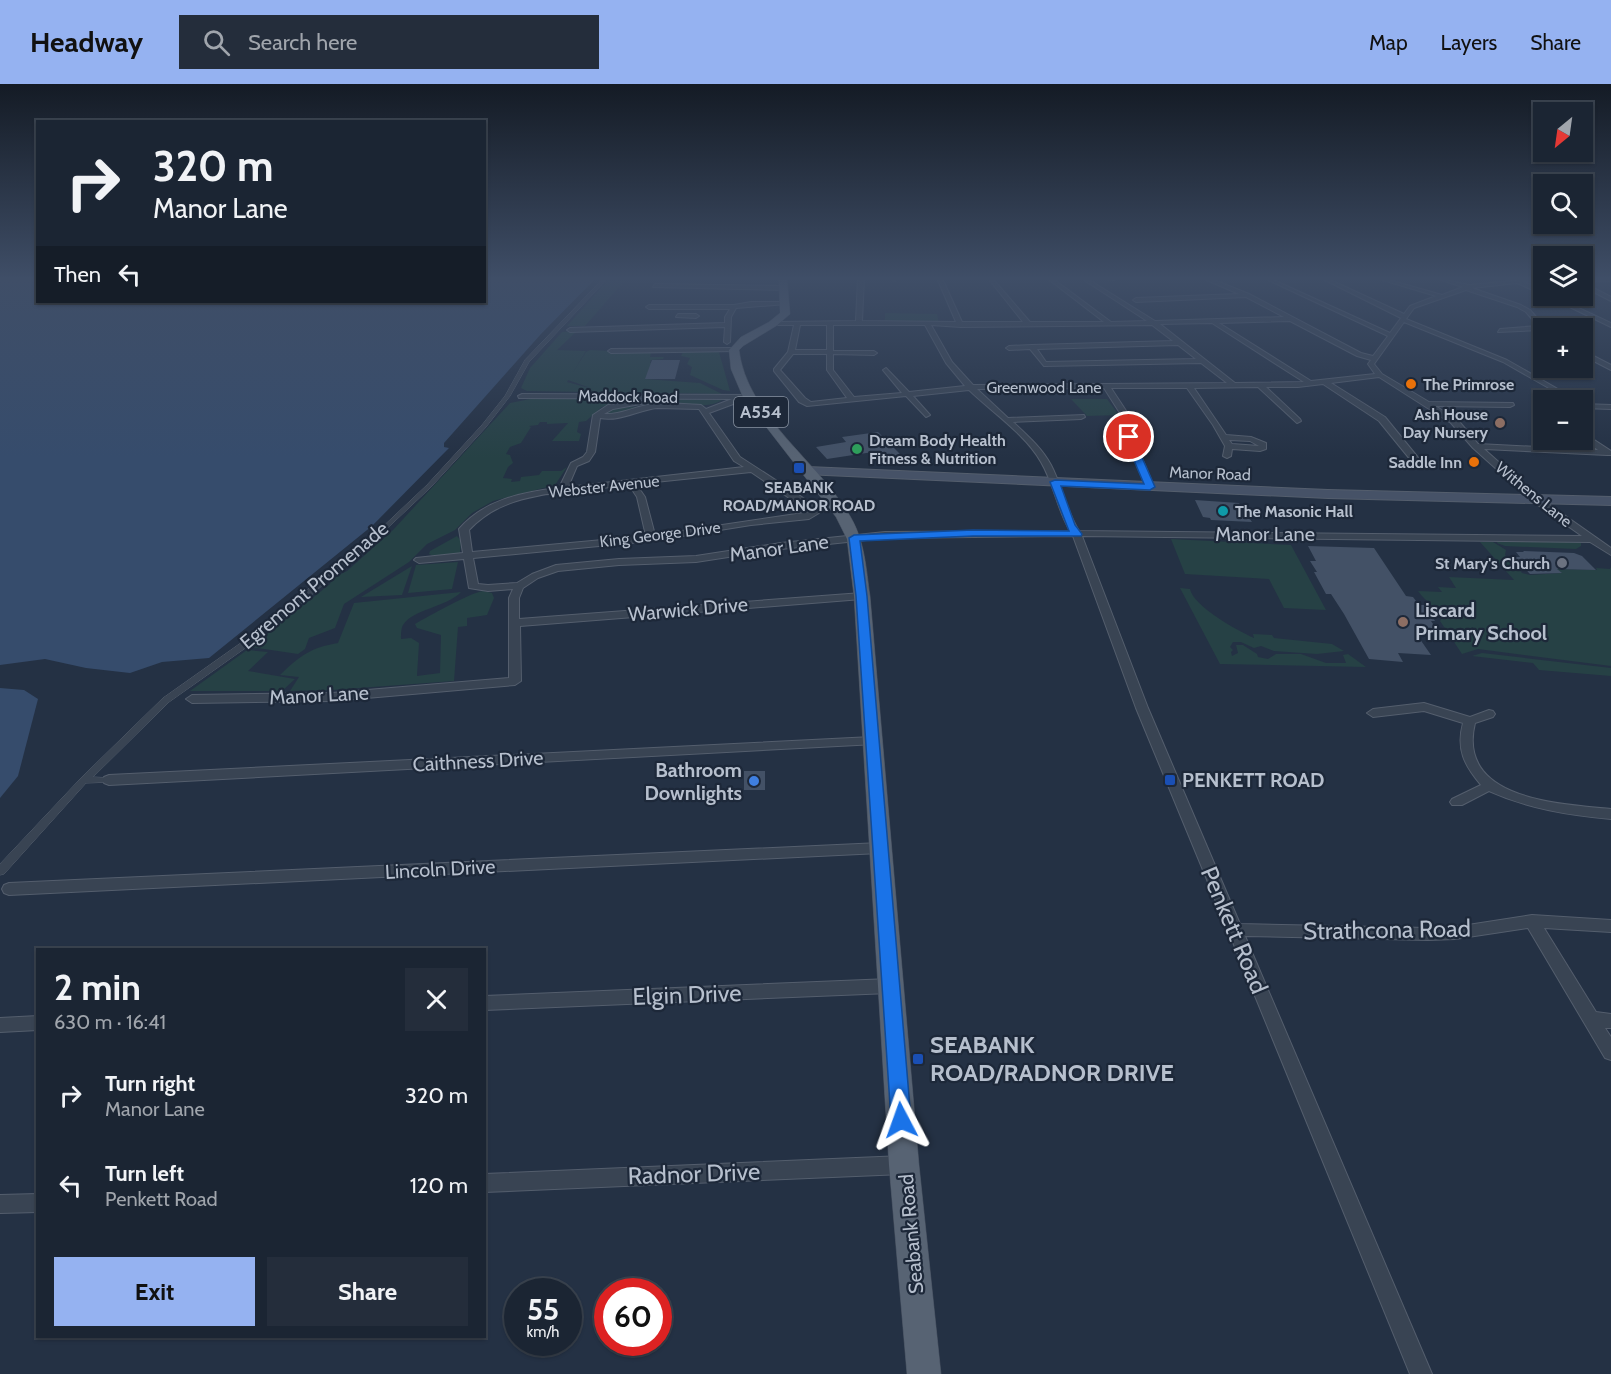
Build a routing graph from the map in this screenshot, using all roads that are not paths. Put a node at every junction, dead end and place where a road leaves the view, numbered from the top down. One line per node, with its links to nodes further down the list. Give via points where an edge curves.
1 (550, 338): 35 (street, Egremont Promenade, via 523,367)
2 (731, 338): 13 (street, Seabank Road)
3 (746, 338): 13 (main road)
4 (794, 338): 17 (street, Greenwood Lane)
5 (830, 338): 18 (street)
6 (935, 338): 32 (street, Penkett Road, via 946,360)
7 (1171, 338): 12 (street)
8 (1240, 338): 27 (street)
9 (1327, 338): 21 (street)
10 (1390, 338): 21 (street)
11 (1451, 338): 33 (street, via 1505,361)
12 (1177, 343): 14 (street); 22 (street)
13 (733, 345): 16 (street); 38 (main road, Seabank Road / A554, via 736,369)
14 (1032, 347): 15 (street); 22 (street, via 1044,364)
15 (1009, 348)
16 (611, 351)
17 (791, 352): 18 (street); 39 (street, Greenwood Lane, via 776,369 802,400 821,404)
18 (830, 353): 19 (street); 39 (street, via 830,370)
19 (874, 353)
20 (1593, 357): 23 (street)
21 (1372, 358): 25 (street, Withens Lane, via 1371,364)
22 (1202, 361): 28 (street)
23 (1611, 368)
24 (886, 370): 34 (street)
25 (1380, 375): 26 (street, Greenwood Lane); 40 (street, Withens Lane)
26 (1325, 382): 27 (street, Greenwood Lane); 58 (street, via 1382,419)
27 (1311, 384): 29 (street, Greenwood Lane)
28 (1233, 385): 29 (street, Greenwood Lane); 30 (street, Greenwood Lane)
29 (1260, 385): 51 (street)
30 (1189, 386): 31 (street, Greenwood Lane); 52 (street)
31 (1107, 387): 32 (street, Greenwood Lane); 63 (street, via 1132,434)
32 (971, 388): 34 (street, Greenwood Lane); 50 (street, Penkett Road)
33 (1556, 390)
34 (906, 393): 39 (street, Greenwood Lane); 48 (street)
35 (507, 396): 36 (street, Maddock Road); 77 (street, Egremont Promenade, via 429,486 376,536 248,642)
36 (522, 396): 37 (street, Maddock Road)
37 (649, 396): 38 (street, Maddock Road); 47 (street, via 637,405 611,407)
38 (749, 397): 45 (street); 60 (main road, Seabank Road / A554)
39 (852, 400)
40 (1430, 404): 41 (street); 55 (street, Withens Lane, via 1454,421)
41 (1474, 405): 42 (street); 46 (street)
42 (1510, 405)
43 (1593, 407): 44 (street)
44 (1610, 408)
45 (705, 412): 47 (street, via 701,406 644,408 608,418); 59 (street, via 729,450)
46 (1482, 412)
47 (597, 415): 64 (street, via 591,452 574,465)
48 (926, 415)
49 (1081, 417): 50 (street)
50 (1005, 420): 61 (street, Penkett Road, via 1041,456)
51 (1297, 421)
52 (1224, 437): 54 (street); 54 (street, via 1251,438 1262,442 1263,447)
53 (1593, 442): 56 (street)
54 (1229, 446): 57 (street)
55 (1476, 446): 56 (street); 65 (street, Withens Lane)
56 (1609, 453)
57 (1227, 456)
58 (1422, 467)
59 (753, 469): 62 (street, Webster Avenue); 68 (street, King George Drive, via 815,513)
60 (808, 471): 61 (main road, Manor Road); 69 (main road, Seabank Road / A554, via 843,516)
61 (1055, 482): 63 (main road, Manor Road); 67 (street, Penkett Road)
62 (632, 484): 64 (street, Webster Avenue); 68 (street, via 641,497)
63 (1150, 487): 65 (main road, Manor Road)
64 (561, 492): 72 (street, Webster Avenue, via 542,492 501,502 478,514 464,529)
65 (1534, 498): 66 (main road, Manor Road); 70 (street, Withens Lane)
66 (1611, 501)
67 (1077, 534): 69 (street, Manor Lane); 70 (street, Manor Lane, via 1350,535); 93 (street, Penkett Road, via 1142,708)
68 (651, 538): 72 (street, King George Drive)
69 (854, 538): 74 (street, Manor Lane, via 696,559 556,568); 75 (main road, Seabank Road / A554)
70 (1602, 543): 71 (street, Withens Lane)
71 (1611, 552)
72 (469, 555): 73 (street, King George Drive); 74 (street, via 473,586)
73 (419, 560)
74 (519, 586): 76 (street, Manor Lane, via 514,598)
75 (862, 596): 76 (street, Warwick Drive); 82 (main road, Seabank Road / A554)
76 (514, 623): 78 (street, Manor Lane, via 515,681 332,697)
77 (172, 696): 78 (street, Manor Lane); 83 (street, Egremont Promenade)
78 (192, 699)
79 (1372, 713): 81 (street, via 1424,707)
80 (1489, 714): 81 (street)
81 (1470, 721): 85 (street, via 1464,751)
82 (872, 741): 84 (street, Caithness Drive); 88 (main road, Seabank Road / A554)
83 (84, 780): 84 (street, Caithness Drive); 89 (street, Egremont Promenade)
84 (109, 780)
85 (1489, 786): 86 (street); 87 (street, via 1549,808)
86 (1456, 802)
87 (1611, 814)
88 (880, 848): 90 (street, Lincoln Drive); 94 (main road, Seabank Road / A554)
89 (0, 871)
90 (5, 889)
91 (1532, 921): 92 (street, Strathcona Road); 93 (street, Strathcona Road, via 1428,934); 96 (street)
92 (1611, 926)
93 (1233, 930): 106 (street, Penkett Road)
94 (890, 986): 95 (street, Elgin Drive); 101 (main road, Seabank Road / A554)
95 (486, 1004)
96 (1590, 1019): 97 (street); 100 (street)
97 (1611, 1021)
98 (36, 1023): 99 (street)
99 (0, 1024)
100 (1611, 1052)
101 (904, 1165): 102 (street, Radnor Drive); 105 (main road, Seabank Road / A554)
102 (486, 1184)
103 (36, 1203): 104 (street)
104 (0, 1204)
105 (924, 1374)
106 (1421, 1374)

